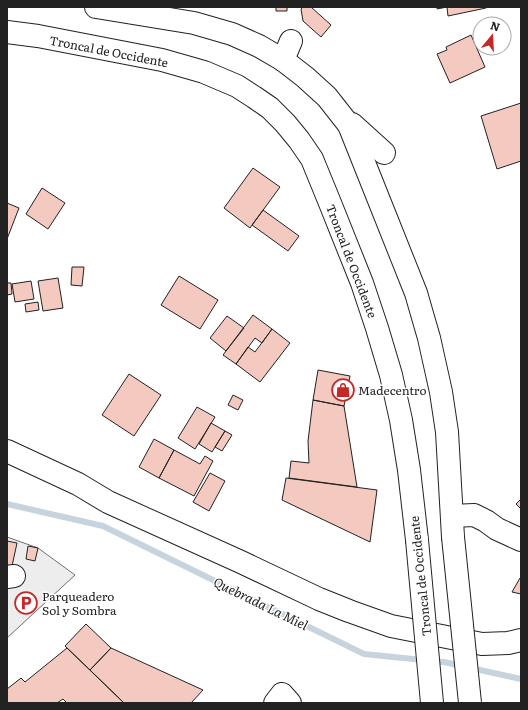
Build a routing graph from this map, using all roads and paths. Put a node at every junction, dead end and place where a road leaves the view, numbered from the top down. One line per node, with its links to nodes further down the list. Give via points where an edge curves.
1 (96, 7): 3 (main road, via 194,23 232,34 259,46 287,50 306,77 327,97)
2 (7, 32): 11 (main road, Troncal de Occidente, bridge, via 162,60 204,72 237,86 270,108 285,123 312,159 362,284 391,375 401,420 417,540)
3 (349, 125): 4 (main road, via 352,124); 6 (main road, via 416,293 429,338 447,432)
4 (384, 153)
5 (7, 450): 8 (main road, via 78,484 108,502 349,611 391,626 482,644)
6 (452, 516): 7 (main road, via 474,515); 12 (main road, bridge)
7 (521, 540)
8 (521, 640)
9 (275, 703): 10 (main road, via 282,694)
10 (290, 703)
11 (432, 703)
12 (470, 703)

